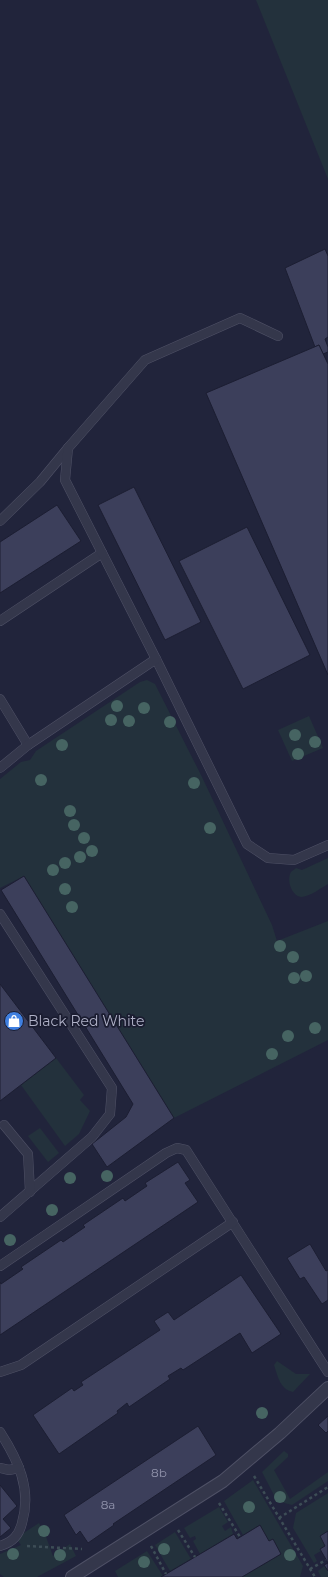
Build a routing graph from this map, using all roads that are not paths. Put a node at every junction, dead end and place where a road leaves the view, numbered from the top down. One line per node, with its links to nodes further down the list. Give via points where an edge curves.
1 (278, 336): 2 (lane, via 240,318 145,360)
2 (68, 448): 3 (lane, via 40,482); 4 (lane, via 65,480)
3 (0, 521)
4 (102, 553): 5 (lane); 6 (lane)
5 (0, 621)
6 (156, 658): 8 (lane); 10 (lane, via 246,844 268,858 294,860)
7 (0, 699): 8 (lane)
8 (28, 745): 9 (lane)
9 (0, 768)
10 (328, 845)
11 (0, 914): 13 (lane, via 112,1088 110,1114 92,1137)
12 (4, 1125): 13 (lane, via 28,1154)
13 (30, 1192): 14 (lane)
14 (0, 1218)
15 (233, 1222): 16 (lane, via 188,1151 177,1148); 17 (lane, via 21,1365); 18 (lane)
16 (0, 1266)
17 (0, 1372)
18 (328, 1372)
19 (328, 1388): 24 (street, via 223,1481)
20 (0, 1432): 22 (lane)
21 (0, 1468): 22 (lane)
22 (18, 1468): 23 (lane, via 26,1491 26,1511 18,1534)
23 (2, 1545)
24 (72, 1577)

